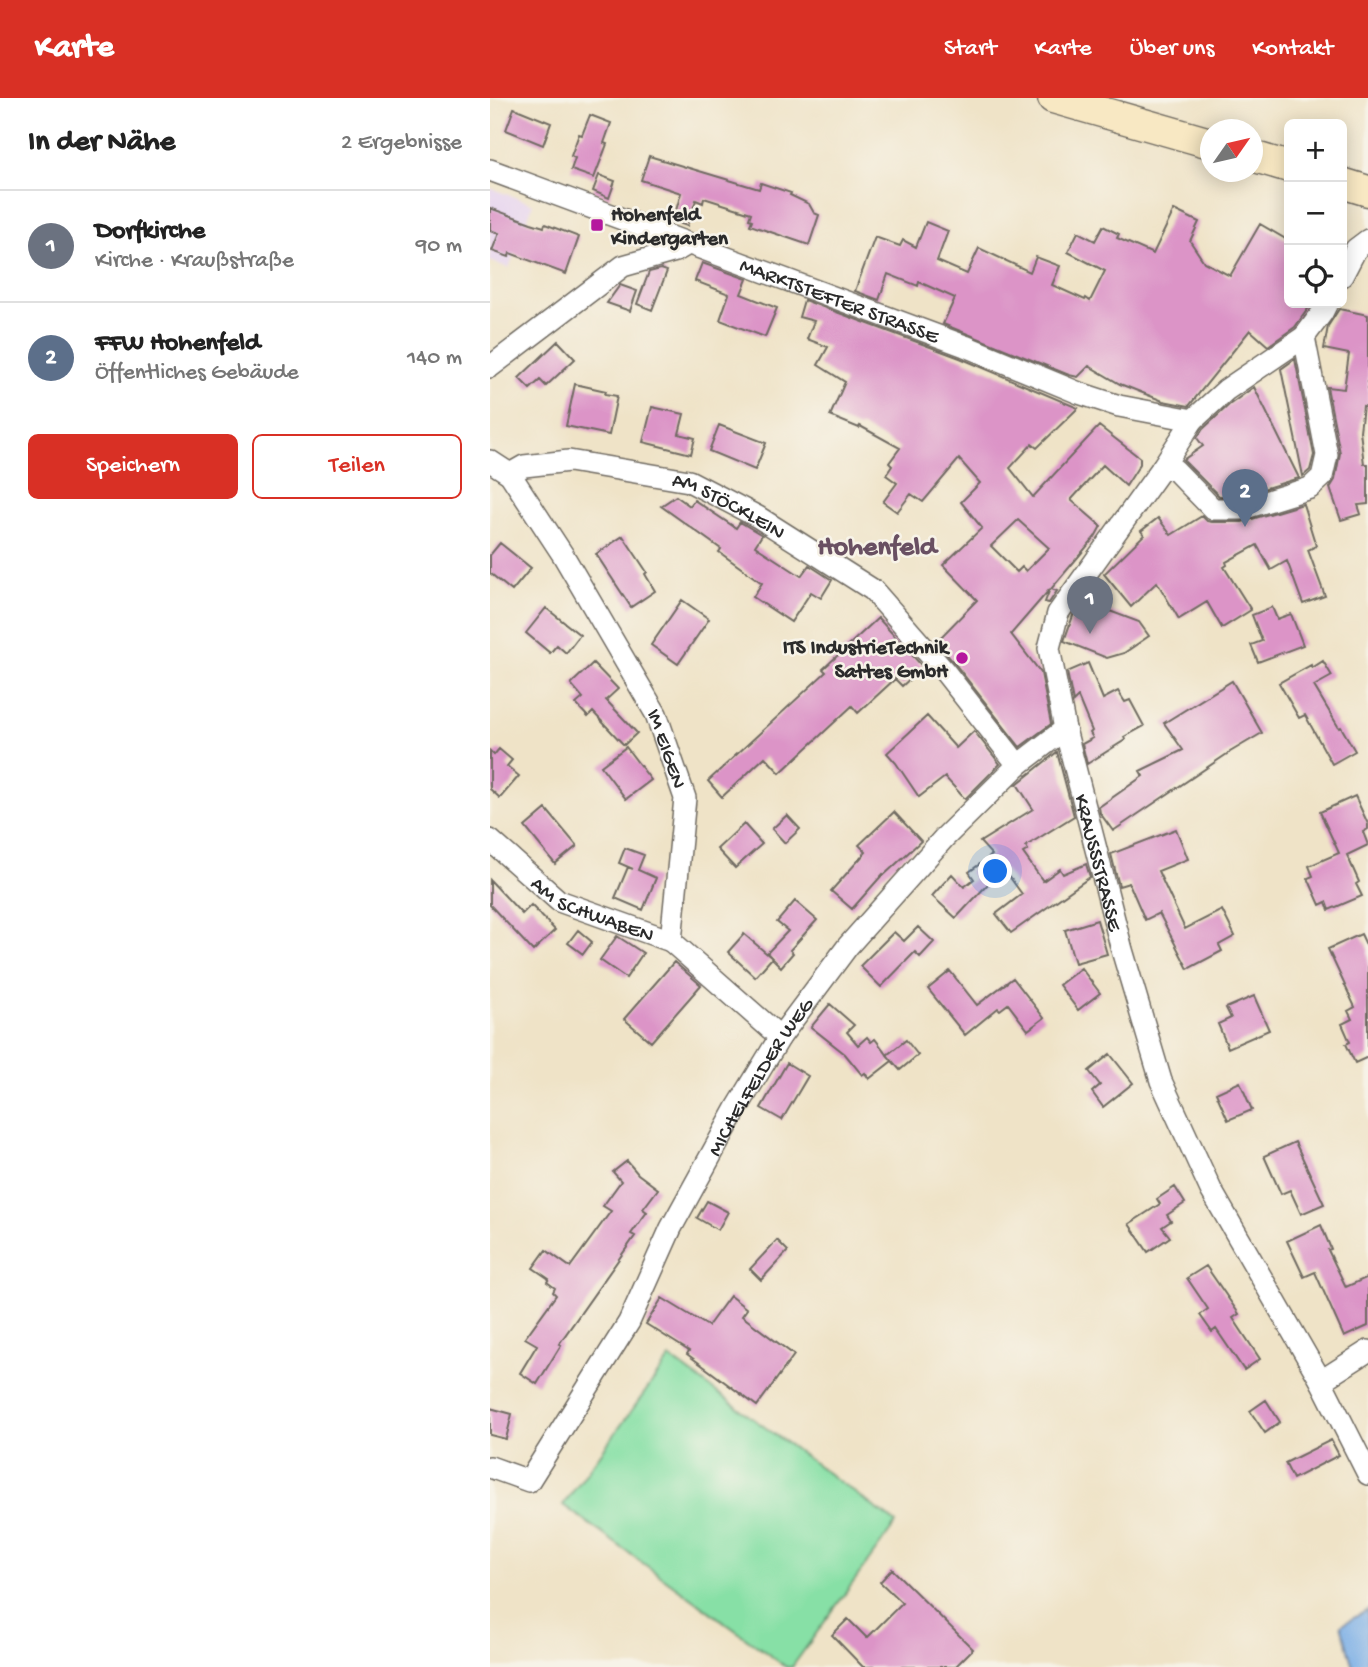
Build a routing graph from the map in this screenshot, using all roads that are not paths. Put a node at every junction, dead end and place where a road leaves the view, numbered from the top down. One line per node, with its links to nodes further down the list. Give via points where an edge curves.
1 (1053, 98): 2 (main road)
2 (1200, 140)
3 (1263, 159): 4 (main road)
4 (1284, 166)
5 (490, 170): 9 (street, MARKTSTEFTER STRASSE)
6 (1347, 185): 7 (main road)
7 (1368, 191)
8 (1368, 240): 10 (street, via 1356,248)
9 (688, 244): 13 (street, via 623,266); 14 (street, MARKTSTEFTER STRASSE, via 1079,393)
10 (1347, 266)
11 (1324, 308): 12 (street, KRAUSSSTRASSE)
12 (1304, 337): 14 (street, KRAUSSSTRASSE, via 1226,390); 16 (street, via 1326,455 1322,477 1310,488 1242,509 1213,509 1175,470)
13 (490, 367)
14 (1193, 420): 16 (street, KRAUSSSTRASSE)
15 (490, 461): 17 (street, IM EIGEN)
16 (1162, 468): 18 (street, KRAUSSSTRASSE, via 1058,613 1049,648)
17 (510, 474): 19 (street, AM STÖCKLEIN, via 524,466 569,461 689,481 758,517 873,590); 21 (street, IM EIGEN, via 656,714 673,762 685,798)
18 (1065, 729): 19 (street, MICHELFELDER WEG); 24 (street, KRAUSSSTRASSE, via 1161,1081 1211,1190)
19 (1018, 765): 22 (street, MICHELFELDER WEG, via 944,838 848,946)
20 (490, 840): 21 (street, AM SCHWABEN, via 559,901)
21 (671, 941): 22 (street)
22 (780, 1037): 25 (street, MICHELFELDER WEG, via 671,1227 629,1322 528,1481)
23 (1368, 1351): 24 (street)
24 (1321, 1381): 26 (street, KRAUSSSTRASSE)
25 (490, 1467)
26 (1368, 1474)

